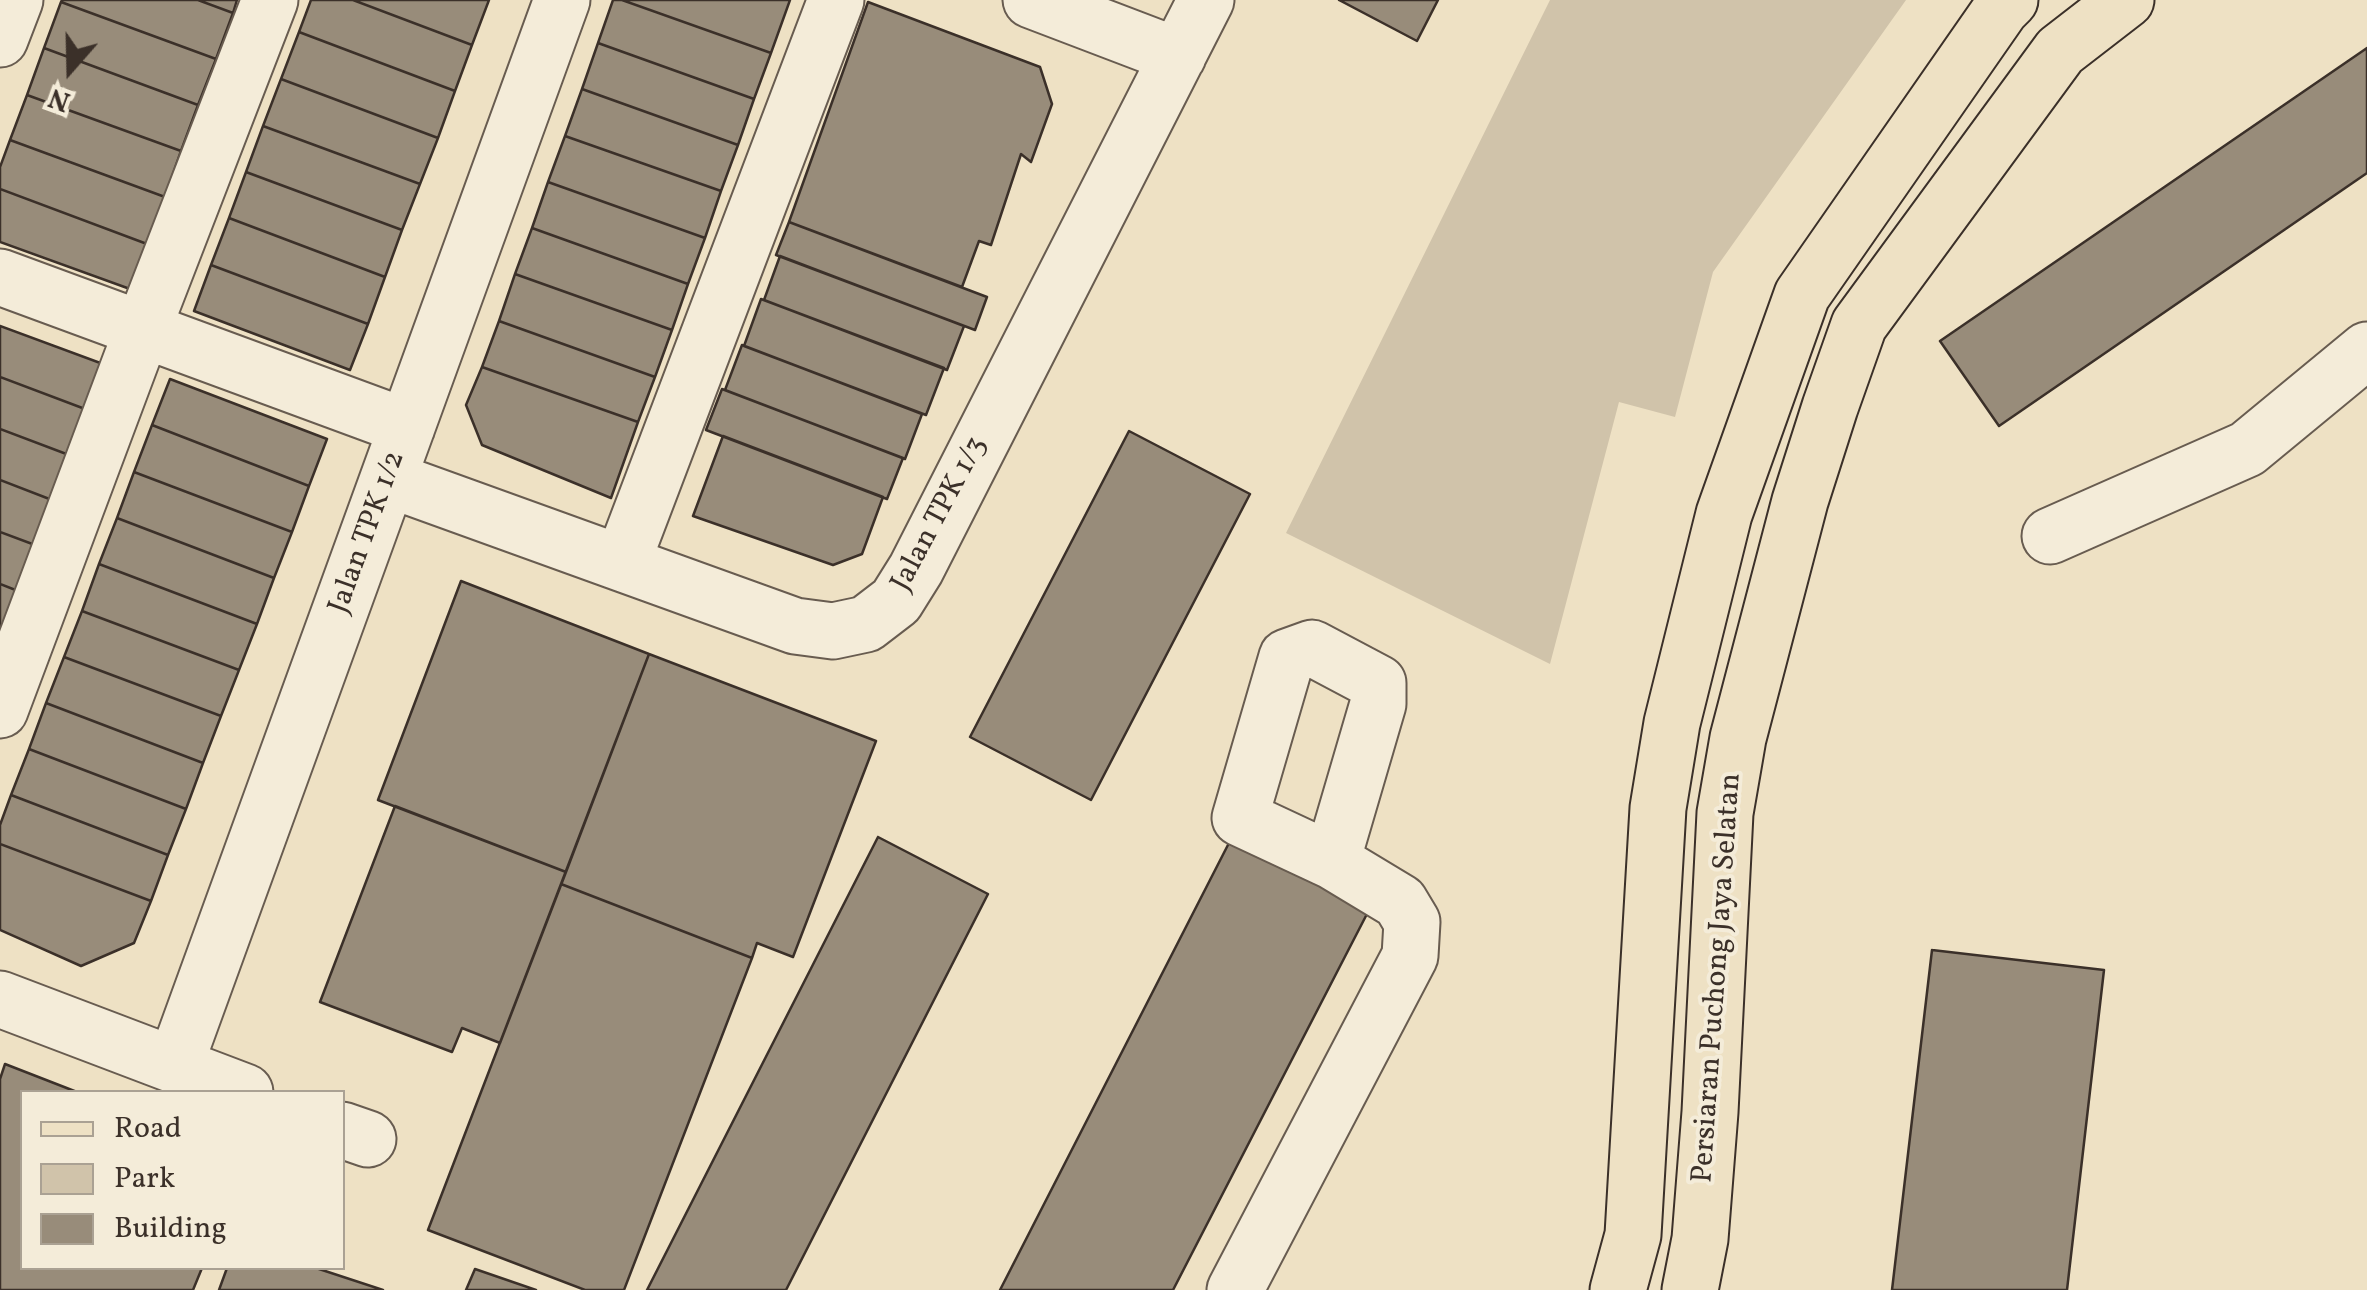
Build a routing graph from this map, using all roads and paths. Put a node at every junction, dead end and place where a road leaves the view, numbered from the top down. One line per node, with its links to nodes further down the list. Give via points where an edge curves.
1 (15, 0): 9 (street)
2 (270, 0): 12 (street)
3 (562, 0): 14 (street, Jalan TPK 1/2)
4 (836, 0): 17 (street)
5 (1031, 0): 10 (street)
6 (1206, 0): 10 (street, Jalan TPK 1/3)
7 (2010, 0): 24 (main road, via 1802,295 1724,514 1658,808 1632,1234)
8 (2126, 0): 25 (main road, Persiaran Puchong Jaya Selatan, via 2060,50 1859,325 1830,407 1776,592 1724,813 1710,1112)
9 (0, 39)
10 (1178, 56): 17 (street, Jalan TPK 1/3, via 896,601 866,624 833,631 795,626)
11 (0, 278): 12 (street)
12 (142, 330): 14 (street); 18 (street)
13 (2367, 350): 16 (street, via 2247,448)
14 (407, 427): 15 (street, Jalan TPK 1/2)
15 (388, 479): 17 (street, Jalan TPK 1/3); 21 (street, Jalan TPK 1/2)
16 (2050, 536)
17 (622, 563)
18 (0, 710)
19 (1332, 861): 23 (street, via 1400,902 1412,922 1410,956)
20 (0, 999): 21 (street)
21 (175, 1066): 22 (street)
22 (241, 1090)
23 (1235, 1290)
24 (1618, 1290)
25 (1690, 1290)

